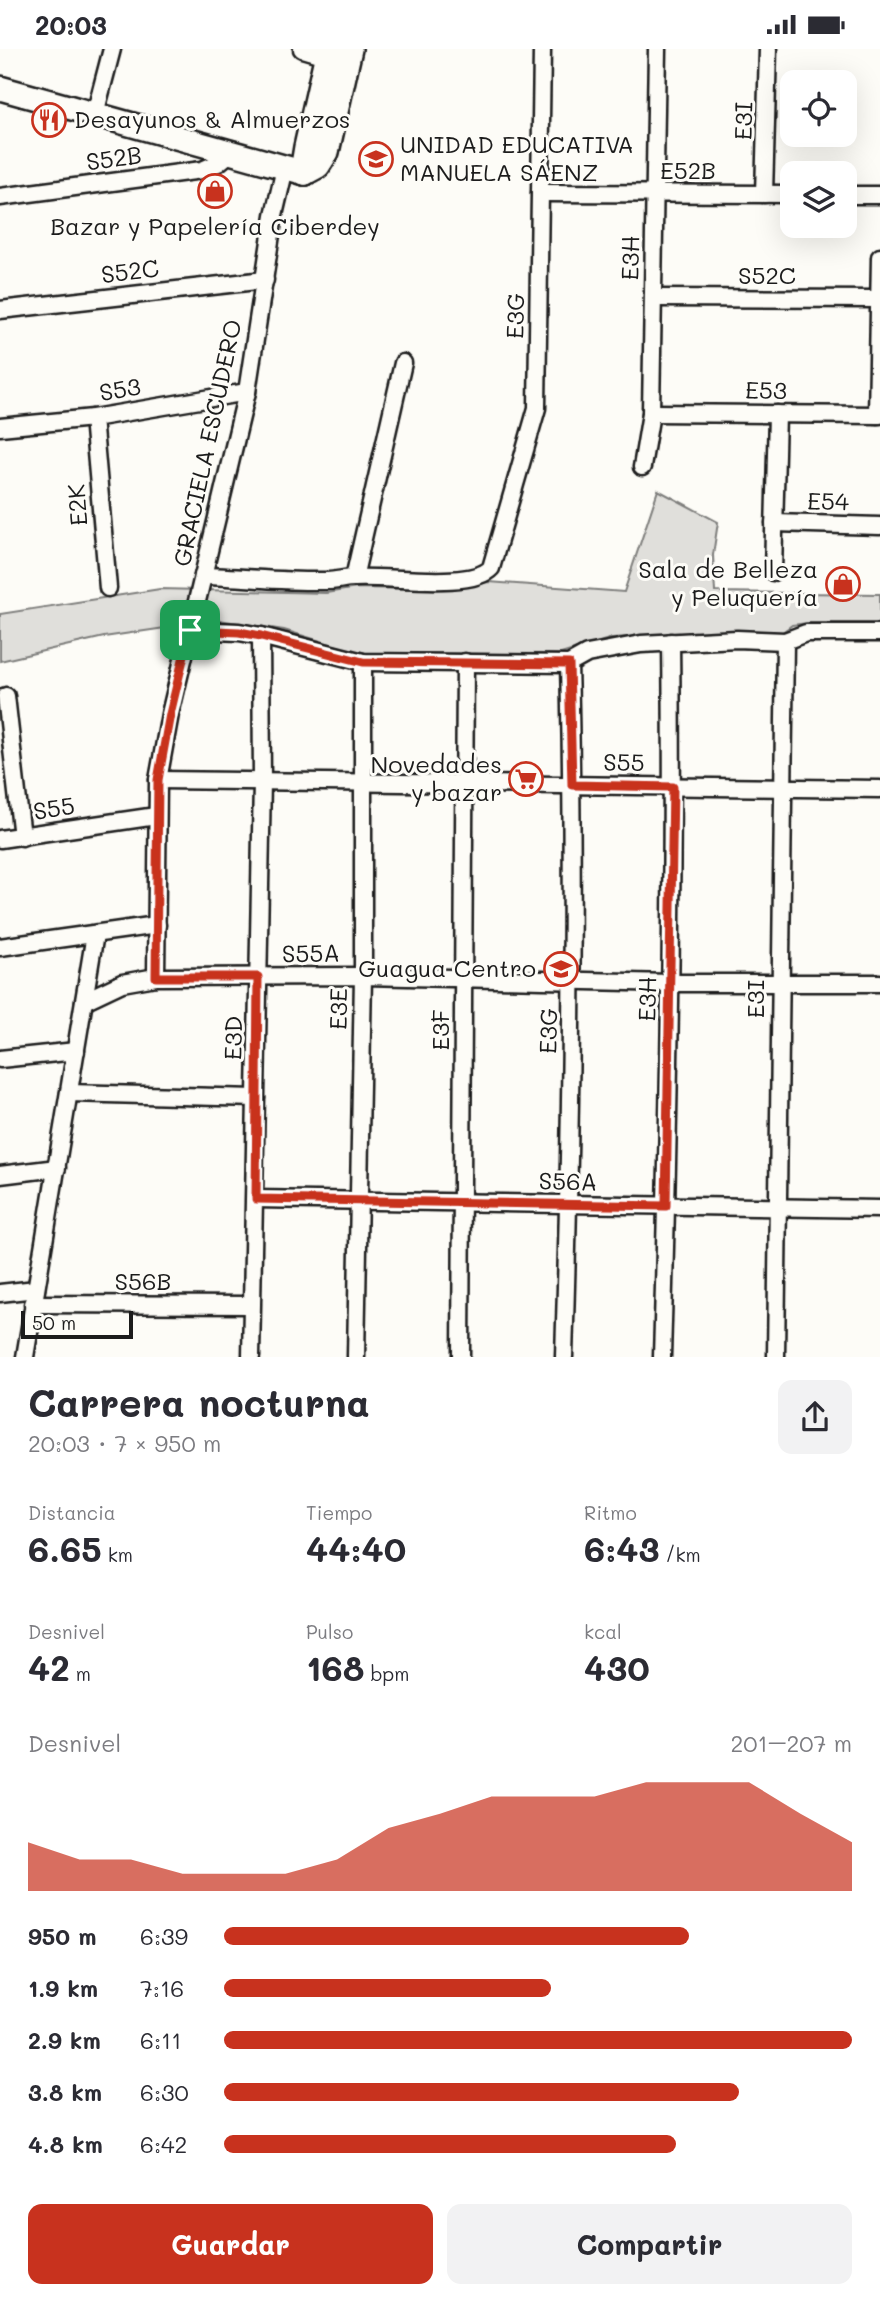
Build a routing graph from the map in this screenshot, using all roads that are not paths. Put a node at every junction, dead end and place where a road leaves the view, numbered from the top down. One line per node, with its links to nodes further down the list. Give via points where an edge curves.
1 (112, 49): 9 (street)
2 (302, 49): 7 (street)
3 (350, 49): 11 (main road, via 327,152 318,166)
4 (542, 49): 12 (street, E3G)
5 (657, 49): 13 (street, E3H)
6 (768, 49): 14 (street, E3I)
7 (327, 52): 11 (main road, via 304,159)
8 (0, 87): 9 (main road)
9 (94, 114): 10 (main road)
10 (230, 153): 11 (main road); 18 (street, S52B, via 202,170)
11 (295, 170): 20 (street, GRACIELA ESCUDERO, via 274,215)
12 (540, 193): 13 (street, E52B); 36 (street, E3G, via 537,408 491,568 485,574 423,580)
13 (655, 193): 14 (street, E52B); 21 (street, E3H)
14 (764, 194): 15 (street, E52B)
15 (780, 194)
16 (857, 195): 17 (street)
17 (880, 195)
18 (0, 197)
19 (880, 257): 22 (street)
20 (265, 280): 23 (street, S52C); 25 (street, GRACIELA ESCUDERO)
21 (653, 298): 22 (street, S52C); 26 (street, E3H)
22 (880, 299): 28 (street)
23 (0, 310)
24 (403, 363): 36 (street)
25 (247, 392): 29 (street, S53); 35 (street, GRACIELA ESCUDERO)
26 (651, 413): 27 (street, E53); 31 (street, E3H)
27 (777, 414): 28 (street, E53); 32 (street)
28 (878, 415)
29 (93, 418): 30 (street, S53); 37 (street, E2K)
30 (0, 427)
31 (642, 467)
32 (774, 523): 33 (street, E54); 34 (street)
33 (880, 526)
34 (773, 572)
35 (203, 576): 36 (street, via 327,581); 38 (street, GRACIELA ESCUDERO)
36 (354, 577)
37 (108, 588)
38 (190, 630): 40 (street); 47 (street, GRACIELA ESCUDERO)
39 (880, 633): 41 (street, via 806,633)
40 (261, 636): 43 (street); 48 (street, E3D)
41 (785, 641): 42 (street); 53 (street, E3I)
42 (671, 642): 45 (street, via 611,648); 52 (street, E3H)
43 (363, 662): 44 (street); 49 (street, E3E)
44 (465, 662): 45 (street); 50 (street, E3F)
45 (569, 664): 51 (street, E3G)
46 (6, 697): 56 (street)
47 (158, 780): 48 (street, S55); 55 (street, GRACIELA ESCUDERO)
48 (262, 781): 49 (street, S55); 63 (street, E3D)
49 (363, 782): 50 (street, S55); 61 (street, E3E)
50 (465, 784): 51 (street, S55); 64 (street, E3F)
51 (572, 785): 52 (street, S55); 65 (street, E3G)
52 (673, 787): 53 (street, S55); 66 (street, E3H)
53 (783, 787): 54 (street, S55); 67 (street, E3I)
54 (880, 789)
55 (156, 815): 56 (street, S55); 58 (street, GRACIELA ESCUDERO)
56 (22, 837): 57 (street, S55)
57 (0, 839)
58 (157, 925): 59 (street); 62 (street, GRACIELA ESCUDERO)
59 (94, 934): 60 (street); 69 (street)
60 (0, 947)
61 (363, 976): 63 (street, S55A); 64 (street, S55A); 77 (street, E3E)
62 (156, 977): 63 (street, S55A); 69 (street, S55A, via 122,983)
63 (258, 977): 73 (street, E3D)
64 (464, 978): 65 (street, S55A); 78 (street, E3F)
65 (573, 981): 66 (street, S55A); 79 (street, E3G)
66 (671, 983): 67 (street, S55A); 80 (street, E3H)
67 (779, 983): 68 (street, S55A); 81 (street, E3I)
68 (880, 983)
69 (84, 1001): 70 (street)
70 (76, 1051): 71 (street); 72 (street)
71 (0, 1059)
72 (69, 1093): 73 (street); 74 (street)
73 (256, 1098): 76 (street, E3D)
74 (57, 1168): 75 (street); 84 (street)
75 (0, 1175)
76 (256, 1199): 77 (street, S56A); 85 (street, E3D)
77 (357, 1201): 78 (street, S56A); 88 (street, E3E)
78 (462, 1203): 79 (street, S56A); 89 (street, E3F)
79 (568, 1205): 80 (street, S56A); 90 (street, E3G)
80 (666, 1206): 81 (street, S56A); 91 (street, E3H)
81 (778, 1208): 82 (street, S56A); 92 (street, E3I)
82 (880, 1209)
83 (0, 1293): 84 (street, S56B)
84 (35, 1296): 85 (street, S56B); 86 (street)
85 (251, 1305): 87 (street, E3D)
86 (25, 1356)
87 (251, 1356)
88 (356, 1356)
89 (461, 1356)
90 (564, 1356)
91 (662, 1356)
92 (776, 1356)

